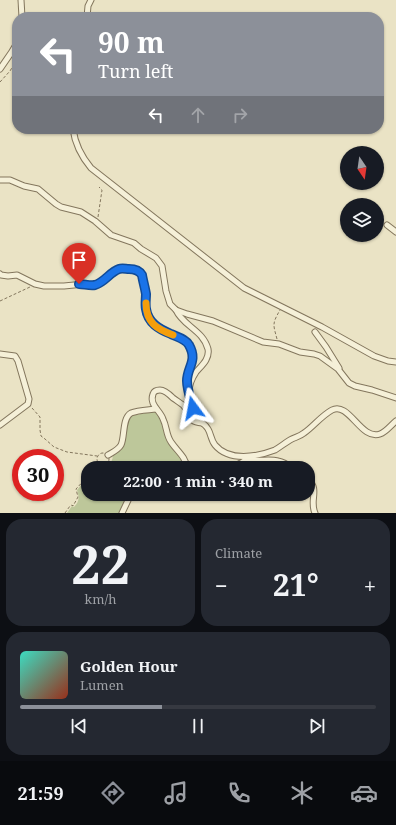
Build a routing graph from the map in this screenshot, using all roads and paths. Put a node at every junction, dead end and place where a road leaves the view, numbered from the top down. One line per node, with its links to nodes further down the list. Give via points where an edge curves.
1 (21, 0): 3 (street)
2 (91, 0): 4 (street)
3 (22, 12)
4 (87, 12)
5 (12, 51): 6 (street)
6 (0, 68)
7 (12, 68): 8 (path)
8 (0, 82)
9 (74, 134): 18 (street, via 81,154 95,171 244,288)
10 (0, 180): 12 (street, via 10,180 38,189 61,207 80,212)
11 (99, 187): 12 (path, via 102,190)
12 (97, 223): 19 (street, via 111,235 134,243 156,258 164,272 168,299)
13 (386, 225): 14 (street)
14 (396, 232)
15 (0, 274): 16 (street, via 17,275)
16 (36, 285): 17 (path); 25 (street, via 94,285 118,269 138,270 142,275 146,294 147,314 154,326 189,344 192,362 187,381)
17 (0, 301)
18 (281, 307): 21 (path, via 273,325); 23 (street, via 374,356)
19 (176, 310): 21 (street, via 213,321 263,342); 25 (street, via 205,341 208,352 205,361 193,377)
20 (315, 332): 24 (street)
21 (278, 343): 24 (street, via 300,352 320,356)
22 (0, 354): 27 (street, via 15,356 18,361 29,399)
23 (396, 362)
24 (344, 378): 26 (street, via 355,386)
25 (189, 393): 30 (street, via 195,414)
26 (396, 398)
27 (28, 404): 31 (street); 33 (path, via 40,417 41,436 54,447 67,452)
28 (156, 409): 30 (street, via 153,405 153,394 155,391 164,391 183,405 193,421); 32 (street, via 130,414 125,422 120,446); 37 (street, via 163,417 170,441)
29 (396, 421): 34 (street, via 384,432 375,435 363,429 348,414 337,408 303,434 276,449)
30 (202, 423): 34 (street, via 215,445 230,455)
31 (0, 425)
32 (108, 455): 33 (path, via 103,452); 36 (path)
33 (97, 456): 35 (path)
34 (246, 458): 38 (street); 39 (street)
35 (98, 461)
36 (109, 461)
37 (186, 461)
38 (243, 461)
39 (278, 461)
40 (81, 484): 43 (path, via 76,489 78,497 75,505 70,506)
41 (128, 501): 44 (street)
42 (313, 501): 45 (street)
43 (65, 513)
44 (122, 513)
45 (316, 513)

